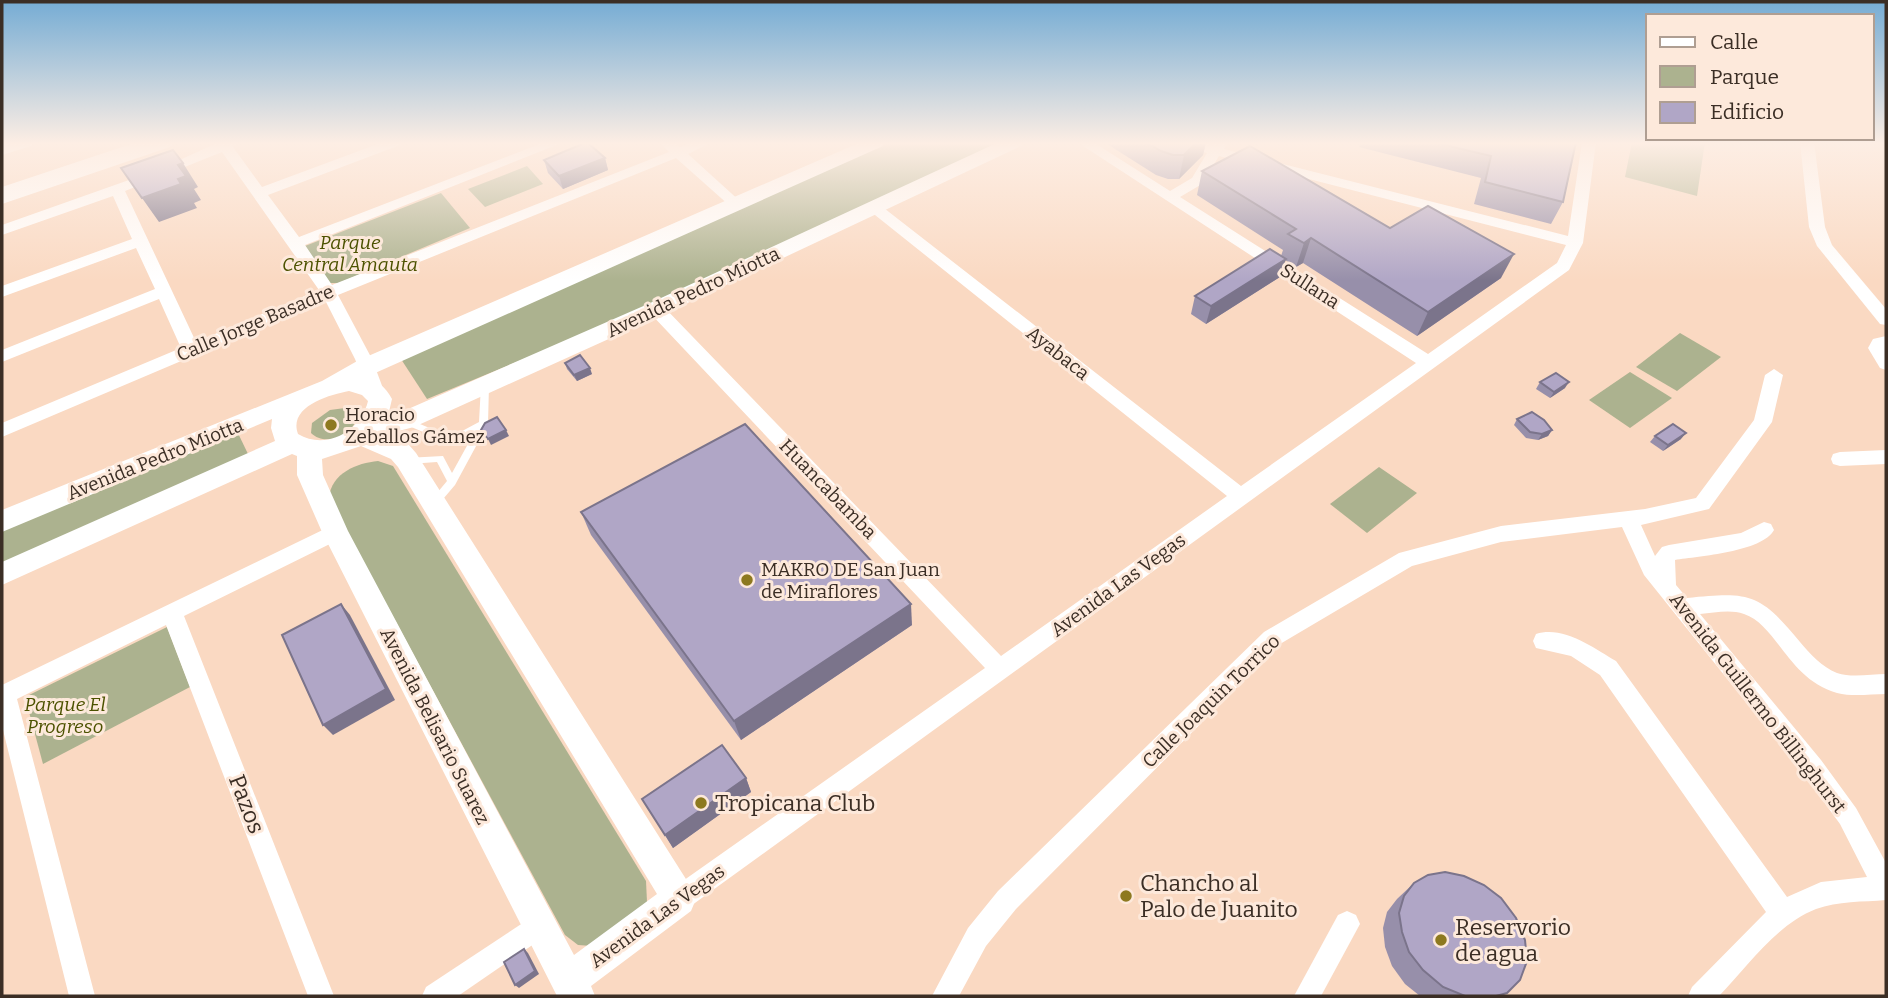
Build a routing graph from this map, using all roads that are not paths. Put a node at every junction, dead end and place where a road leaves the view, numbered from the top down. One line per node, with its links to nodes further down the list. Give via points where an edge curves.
1 (24, 189): 16 (highway)
2 (117, 189): 20 (street); 21 (street)
3 (256, 189): 15 (street)
4 (271, 189): 15 (street)
5 (437, 189): 23 (street)
6 (574, 189): 26 (street, Calle Jorge Basadre)
7 (719, 189): 18 (street)
8 (768, 189): 18 (main road, Avenida Pedro Miotta)
9 (916, 189): 19 (main road, Avenida Pedro Miotta)
10 (1160, 189): 17 (street, Sullana)
11 (1184, 189): 17 (street)
12 (1375, 189): 22 (street)
13 (1583, 189): 22 (street, Avenida Las Vegas)
14 (1812, 189): 28 (street, via 1817,227 1825,246)
15 (259, 193): 23 (street)
16 (2, 196)
17 (1172, 196): 32 (street, Sullana)
18 (735, 203): 34 (main road, Avenida Pedro Miotta)
19 (875, 208): 27 (main road, Avenida Pedro Miotta); 50 (street, Ayabaca)
20 (2, 230)
21 (141, 241): 24 (street); 25 (street)
22 (1575, 243): 32 (street, Avenida Las Vegas, via 1563,267)
23 (294, 244): 26 (street)
24 (164, 291): 30 (street); 31 (street)
25 (2, 292)
26 (327, 293): 30 (street, Calle Jorge Basadre); 34 (street)
27 (656, 309): 36 (main road, Avenida Pedro Miotta); 60 (street, Huancabamba)
28 (1886, 320)
29 (1886, 342): 33 (street, via 1876,348)
30 (191, 351): 41 (street, Calle Jorge Basadre)
31 (2, 356)
32 (1429, 363): 50 (street, Avenida Las Vegas)
33 (1886, 364)
34 (367, 366): 37 (main road, Avenida Pedro Miotta); 38 (street)
35 (1773, 375): 51 (street, Calle Joaquin Torrico, via 1763,422 1707,500)
36 (485, 385): 39 (main road, Avenida Pedro Miotta); 40 (lane)
37 (320, 390): 38 (main road, via 356,384); 44 (main road, via 291,408 283,424 284,435); 52 (main road, Avenida Pedro Miotta)
38 (375, 391): 42 (main road, via 380,409)
39 (405, 421): 42 (main road, Avenida Pedro Miotta); 43 (lane)
40 (483, 424): 43 (lane); 49 (lane)
41 (2, 430)
42 (363, 433): 44 (main road, via 340,446); 48 (main road)
43 (451, 441): 46 (lane)
44 (300, 447): 54 (main road, Avenida Belisario Suarez); 55 (main road, Avenida Pedro Miotta)
45 (1886, 457): 47 (street)
46 (440, 458): 48 (lane); 49 (lane)
47 (1840, 459)
48 (407, 460): 49 (main road)
49 (444, 492): 64 (main road)
50 (1241, 497): 60 (street, Avenida Las Vegas)
51 (1628, 520): 56 (street, Avenida Guillermo Billinghurst, via 1645,558); 72 (street, Calle Joaquin Torrico, via 1501,534 1406,559 1272,638 1007,900 977,937)
52 (2, 521)
53 (1764, 530): 56 (street, via 1745,540 1669,553 1663,564)
54 (335, 532): 58 (street); 67 (main road, Avenida Belisario Suarez)
55 (2, 574)
56 (1666, 588): 57 (street, Avenida Guillermo Billinghurst)
57 (1682, 607): 61 (street, via 1729,604 1754,608 1819,676 1841,684); 63 (street, Avenida Guillermo Billinghurst, via 1848,816)
58 (172, 612): 62 (street); 70 (street, Pazos)
59 (1544, 641): 65 (street, via 1576,648 1608,668)
60 (1000, 669): 64 (street, Avenida Las Vegas)
61 (1886, 684)
62 (3, 695): 69 (street)
63 (1886, 888): 65 (street, via 1817,897)
64 (679, 899): 68 (main road, Avenida Las Vegas)
65 (1784, 915): 74 (street)
66 (1346, 924): 73 (street)
67 (538, 926): 68 (main road, Avenida Belisario Suarez); 71 (street)
68 (573, 988)
69 (82, 996)
70 (321, 996)
71 (435, 996)
72 (945, 996)
73 (1307, 996)
74 (1701, 996)

